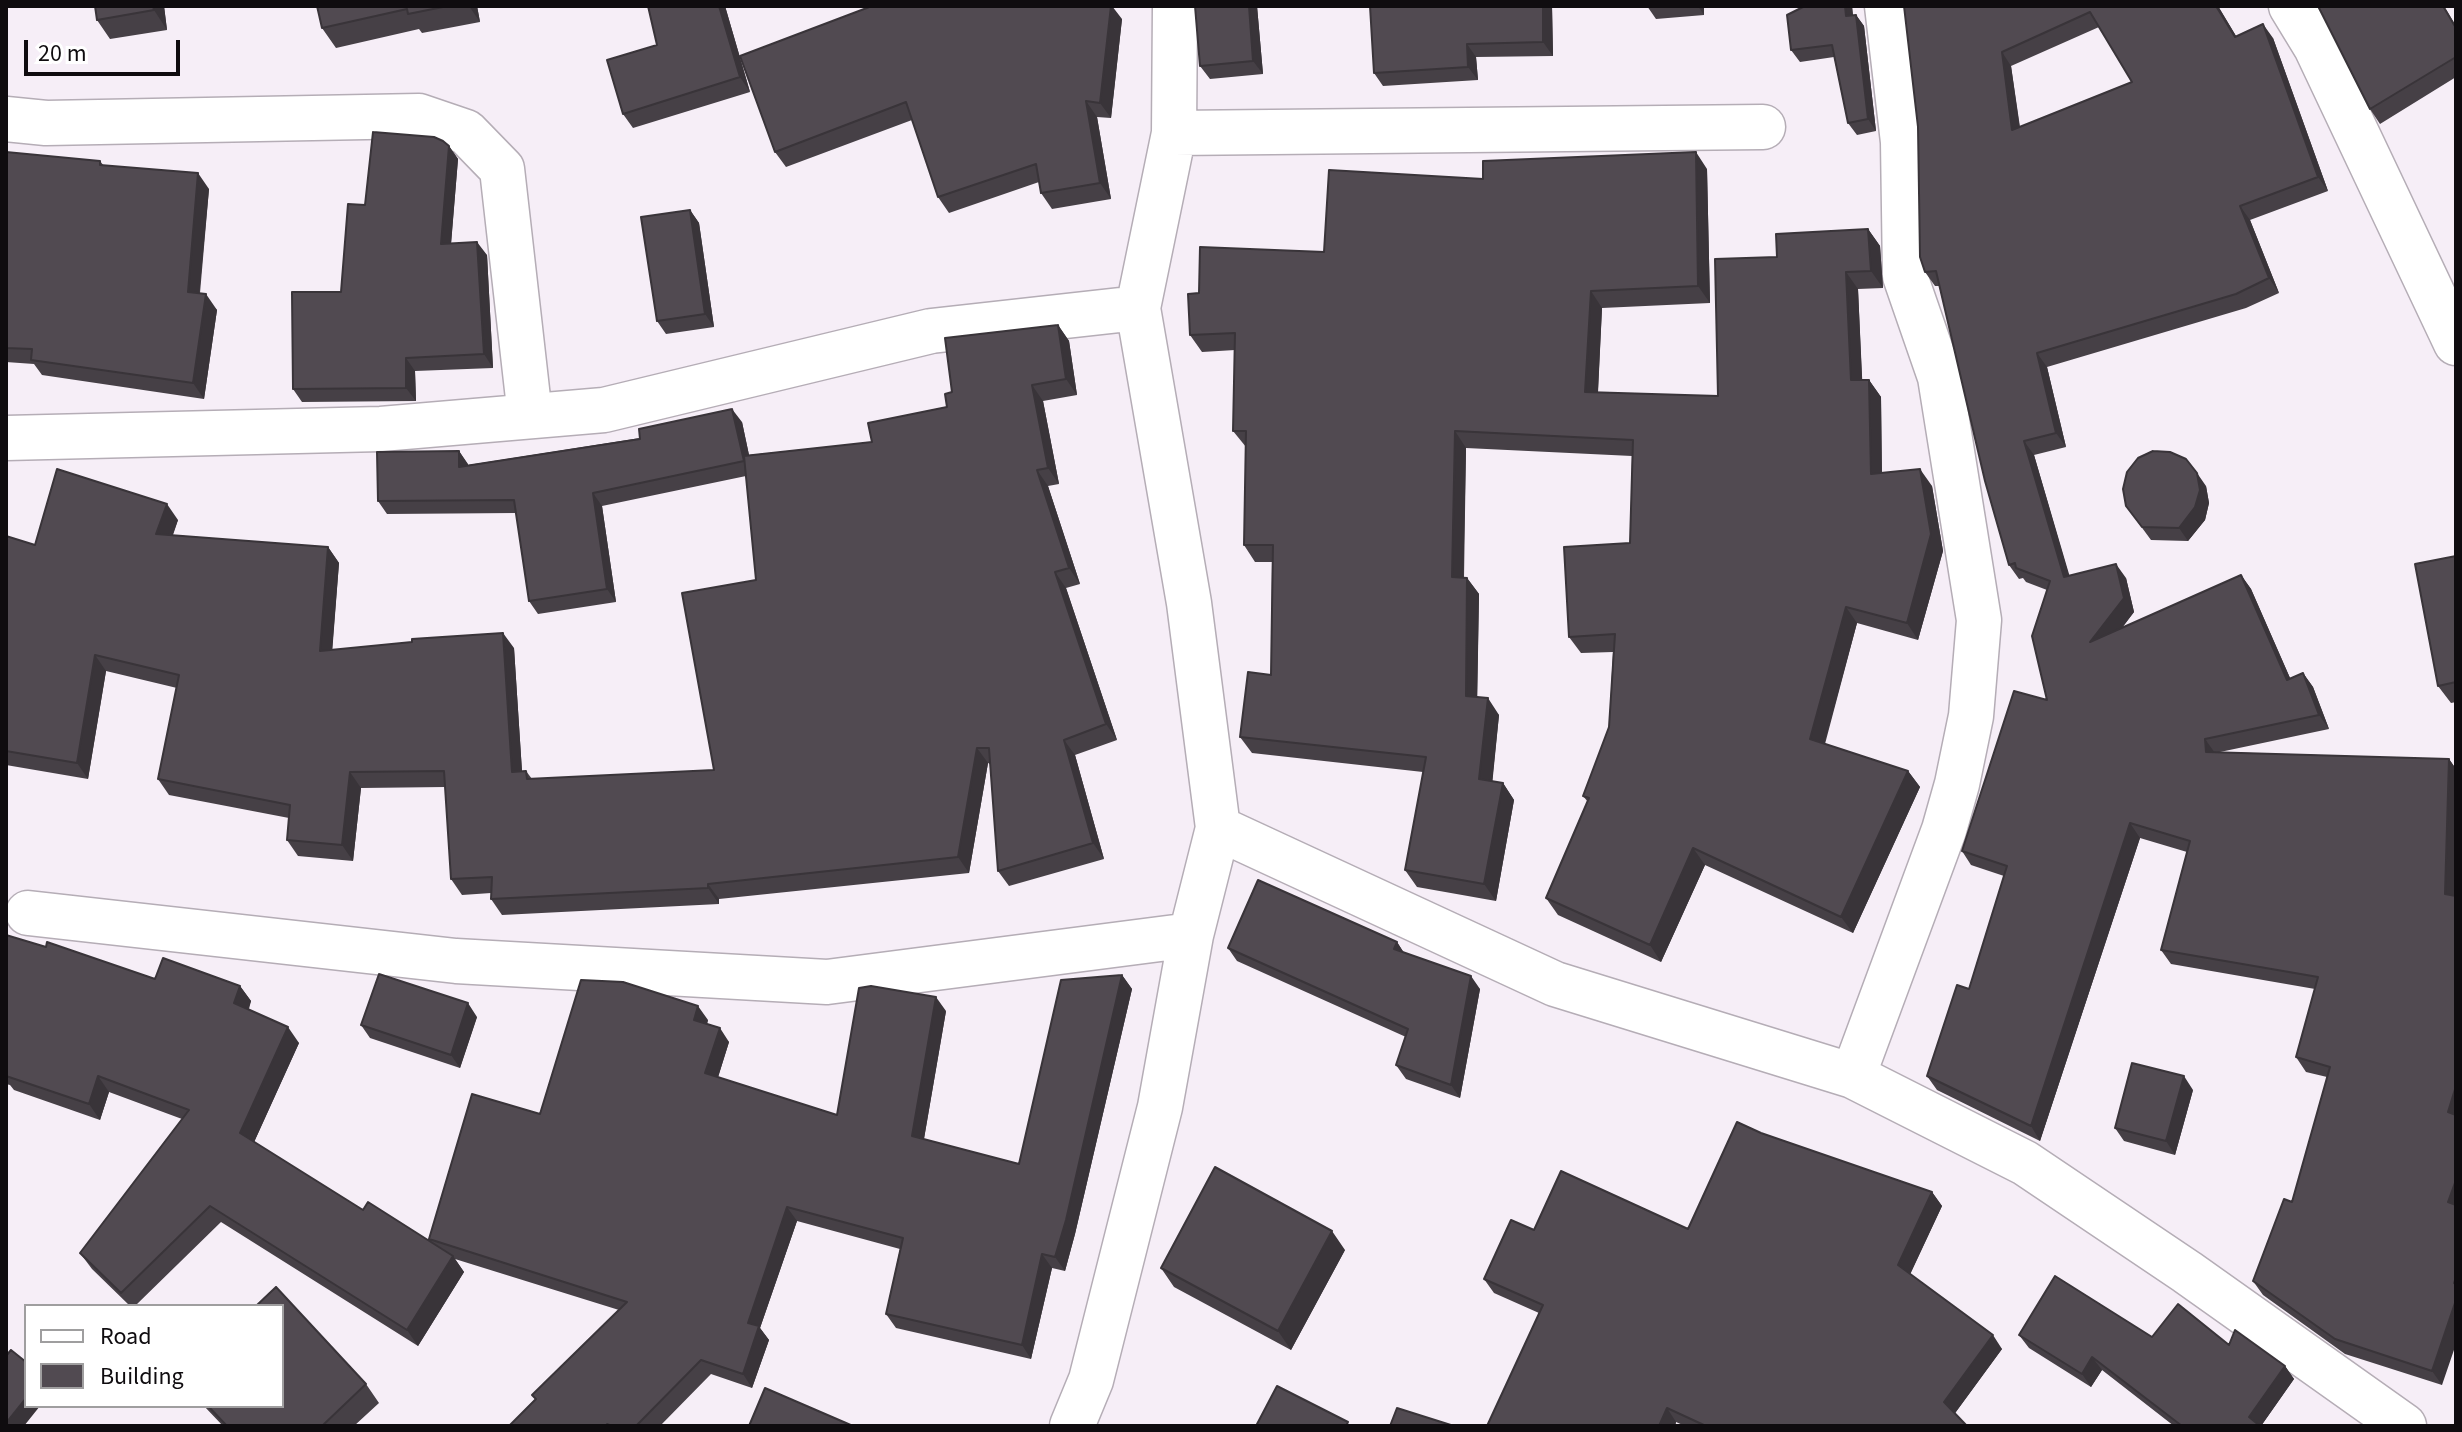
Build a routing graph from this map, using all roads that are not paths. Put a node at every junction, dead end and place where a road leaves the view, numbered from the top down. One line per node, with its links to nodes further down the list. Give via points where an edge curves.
1 (1175, 6): 6 (street)
2 (1887, 6): 14 (street, via 1903,142 1905,276 1940,377 1979,620 1971,716 1957,784)
3 (2291, 6): 8 (street, via 2316,47)
4 (6, 119): 9 (street, via 46,123 419,116 466,132 502,169)
5 (1763, 127): 6 (street)
6 (1174, 133): 7 (street)
7 (1138, 308): 9 (street, via 931,331 604,410); 11 (street, via 1189,603)
8 (2456, 343)
9 (530, 416): 10 (street, via 381,429)
10 (6, 438)
11 (1218, 828): 13 (street); 14 (street, via 1555,984)
12 (28, 913): 13 (street, via 456,961 827,982)
13 (1191, 935): 15 (street, via 1160,1107 1091,1380)
14 (1853, 1076): 16 (street, via 2025,1163)
15 (1072, 1426)
16 (2404, 1426)

